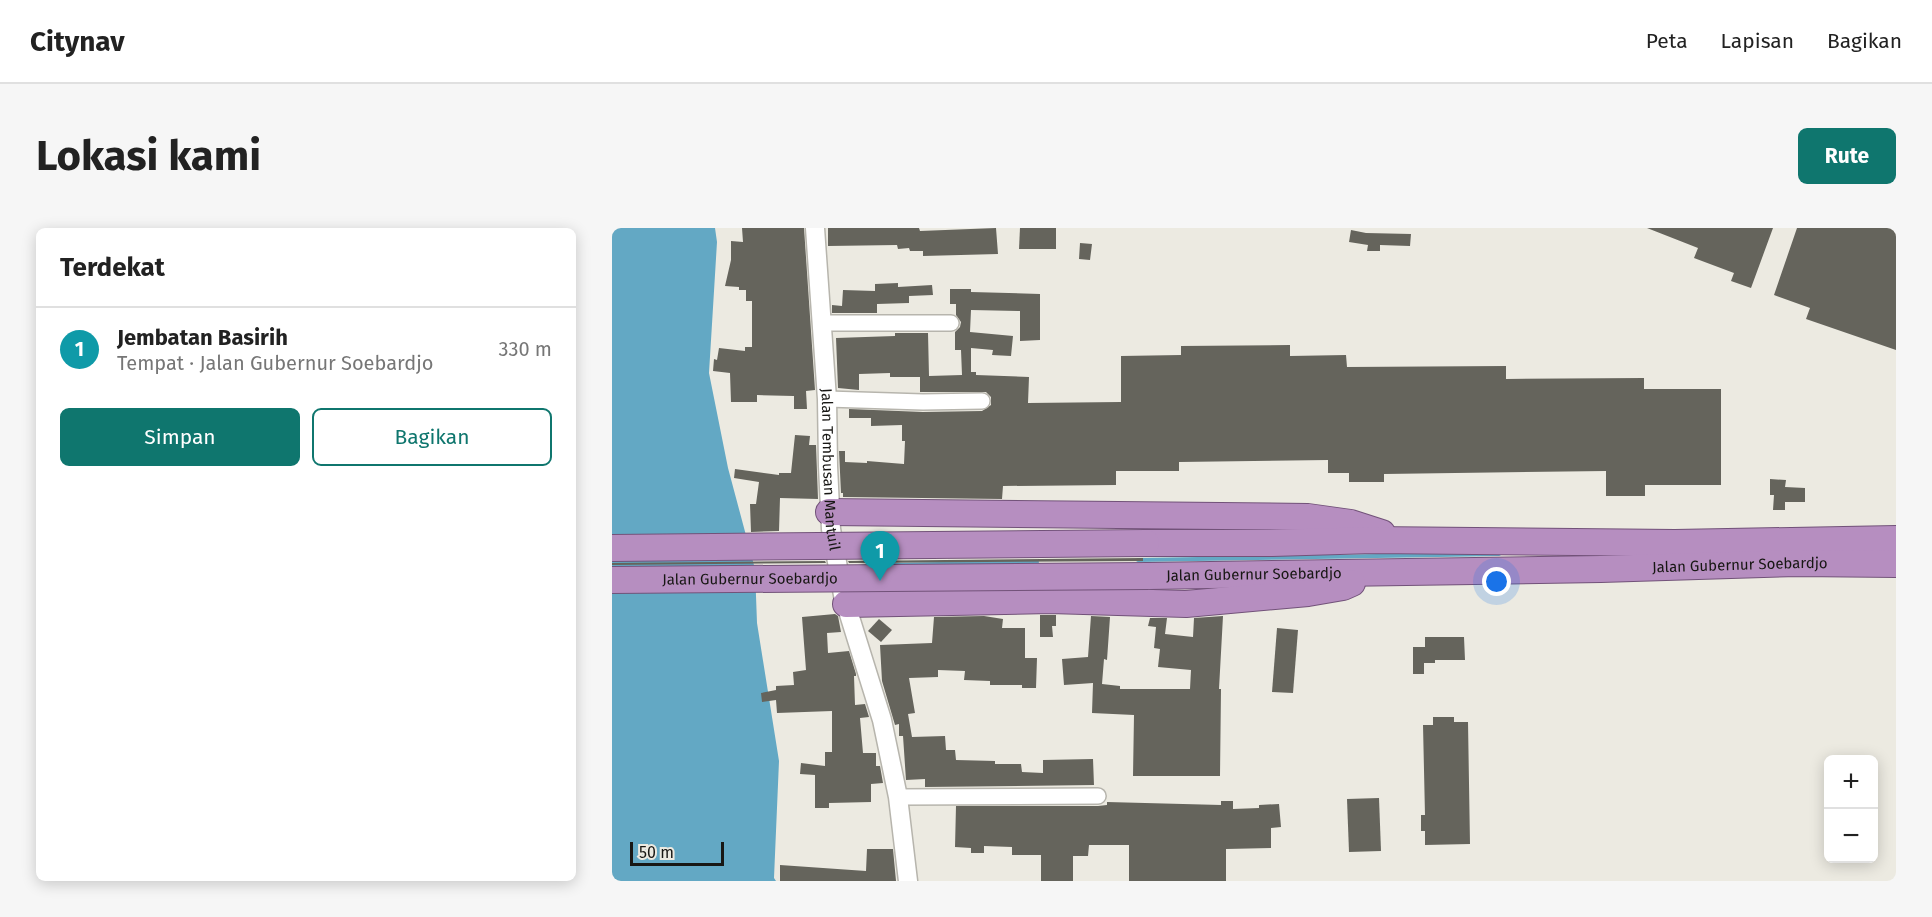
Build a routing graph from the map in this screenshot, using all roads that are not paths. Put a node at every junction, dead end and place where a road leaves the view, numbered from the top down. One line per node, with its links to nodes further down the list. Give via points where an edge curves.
1 (815, 228): 2 (street, Jalan Tembusan Mantuil)
2 (822, 323): 3 (street); 4 (street, Jalan Tembusan Mantuil)
3 (951, 323)
4 (827, 399): 5 (street); 6 (street, Jalan Tembusan Mantuil)
5 (982, 401)
6 (829, 512): 7 (highway); 15 (street, Jalan Tembusan Mantuil)
7 (1202, 516): 9 (highway, via 1332,519); 10 (highway)
8 (1896, 539): 9 (highway, Jalan Gubernur Soebardjo, via 1675,543)
9 (1404, 540): 10 (highway, Jalan Gubernur Soebardjo)
10 (1202, 543): 11 (highway, Jalan Gubernur Soebardjo, bridge)
11 (612, 548)
12 (1896, 564): 13 (highway, Jalan Gubernur Soebardjo)
13 (1374, 572): 14 (highway, Jalan Gubernur Soebardjo, bridge); 15 (highway, via 1343,587 1194,603 1050,600)
14 (612, 580)
15 (846, 604): 17 (street, Jalan Tembusan Mantuil, via 882,720)
16 (1098, 796): 17 (street)
17 (898, 797): 18 (street, Jalan Tembusan Mantuil)
18 (908, 881)

